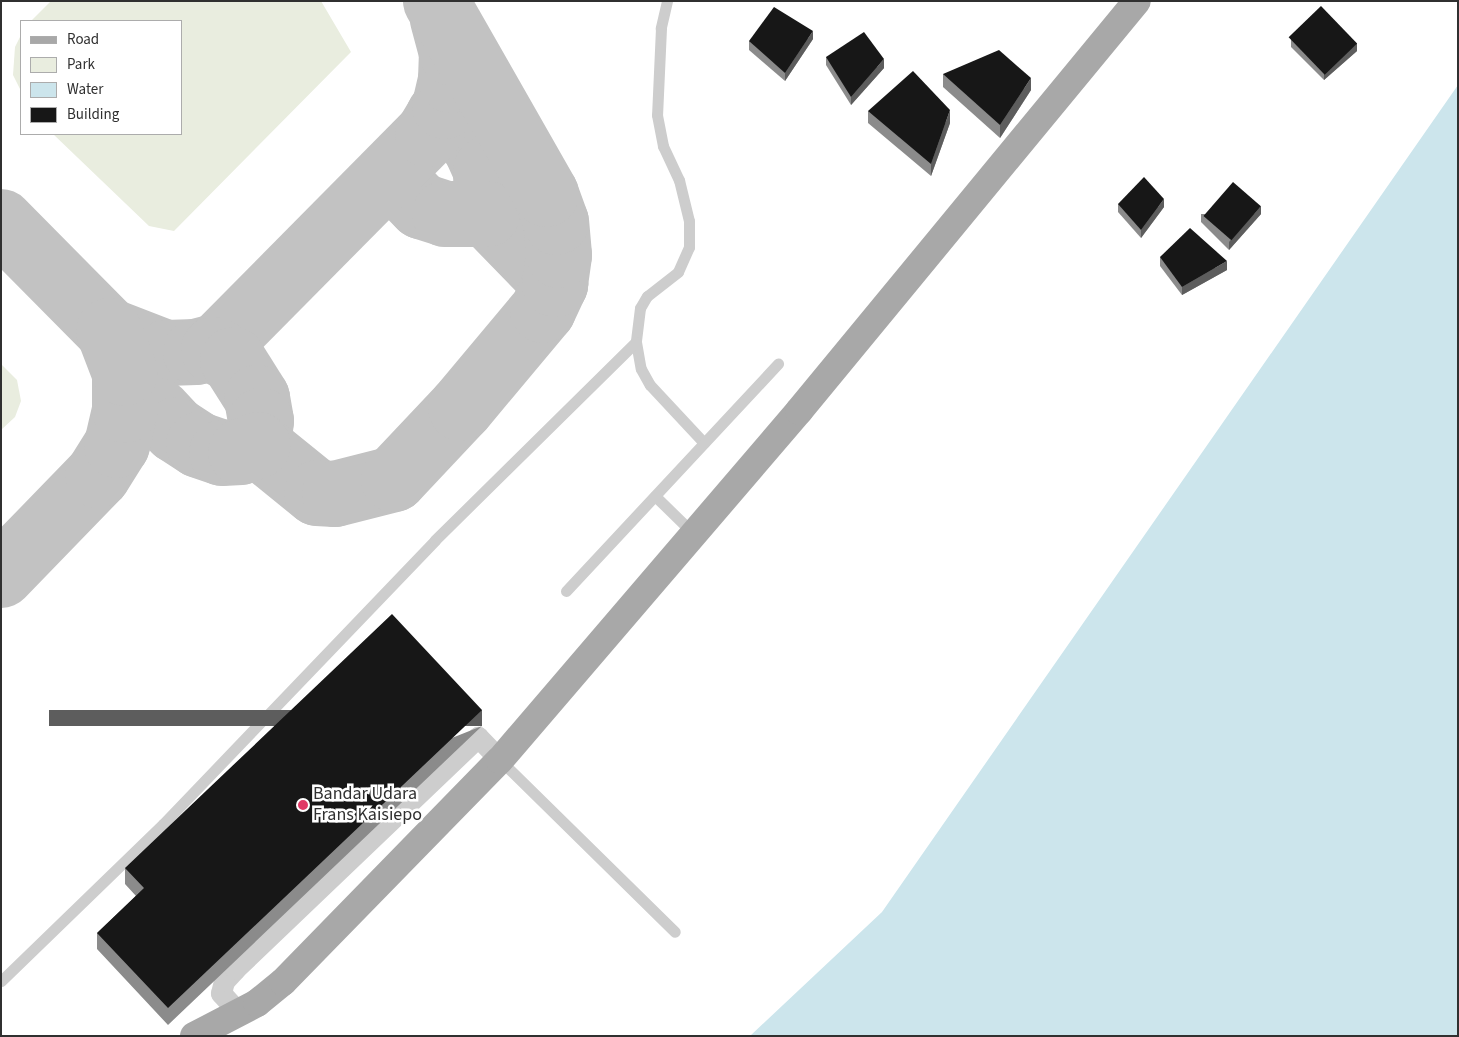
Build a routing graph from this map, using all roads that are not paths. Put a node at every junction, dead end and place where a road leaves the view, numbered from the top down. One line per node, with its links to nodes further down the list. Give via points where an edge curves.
1 (667, 1): 3 (lane, via 661,28 657,115 663,146 679,180 689,221 688,247 678,272 647,296 640,308)
2 (1136, 1): 7 (main road)
3 (636, 342): 5 (lane, via 641,369 650,385); 11 (lane, via 435,540 163,824)
4 (778, 364): 5 (lane)
5 (704, 443): 6 (lane)
6 (655, 496): 7 (lane); 8 (lane)
7 (694, 534): 9 (main road)
8 (566, 591)
9 (500, 760): 10 (lane); 12 (main road, via 283,982); 12 (street, via 478,737 235,969 224,981 221,993)
10 (675, 932)
11 (1, 982)
12 (239, 1014): 13 (main road)
13 (194, 1036)

